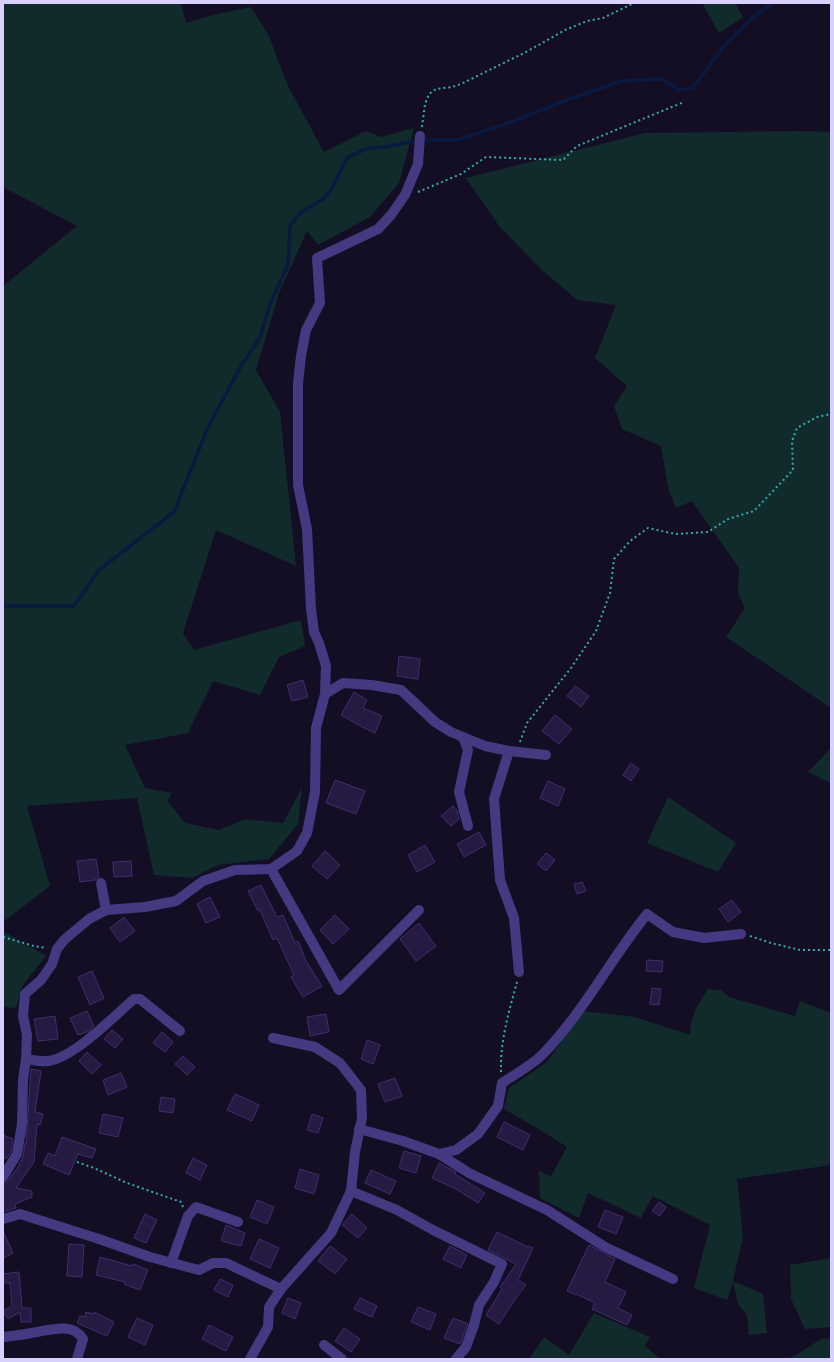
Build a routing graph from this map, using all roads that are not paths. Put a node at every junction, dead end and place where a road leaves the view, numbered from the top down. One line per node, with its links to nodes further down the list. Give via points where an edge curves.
1 (420, 136): 2 (street, via 418,164 405,195 391,215 378,229 317,258 320,303 306,330 300,356 298,485 307,529 314,632 326,666)
2 (325, 694): 3 (street, via 343,683 372,684 401,690 435,722); 7 (street, via 316,728 315,792 307,833 297,851)
3 (463, 736): 4 (street, via 485,746); 6 (street, via 468,750 458,792)
4 (513, 751): 5 (street); 12 (street, via 494,799 500,880 514,918)
5 (546, 755)
6 (468, 826)
7 (271, 869): 9 (street, via 235,870 203,881 176,901); 10 (street, via 339,990)
8 (101, 884): 9 (street)
9 (106, 910): 15 (street, via 89,919 64,940 41,980 26,994 23,1016 27,1035)
10 (419, 910)
11 (741, 934): 17 (street, via 704,938 674,932 646,914 565,1028 541,1056 502,1083 498,1106 478,1134 456,1150)
12 (519, 972)
13 (180, 1031): 15 (street, via 140,999 134,999 66,1055 48,1062)
14 (273, 1038): 16 (street, via 315,1047 340,1063 361,1090 362,1118)
15 (26, 1059): 18 (street, via 22,1124 17,1154)
16 (359, 1129): 17 (street); 19 (street)
17 (439, 1154): 23 (street, via 469,1173 547,1210 605,1247)
18 (3, 1177)
19 (350, 1191): 24 (street, via 331,1233); 30 (street, via 397,1210 502,1264 479,1305 466,1347)
20 (3, 1219): 22 (street, via 20,1214)
21 (238, 1222): 22 (street, via 196,1207 188,1216)
22 (171, 1263): 24 (street, via 199,1270 213,1263 226,1263)
23 (673, 1279)
24 (281, 1289): 28 (street, via 269,1307 268,1327)
25 (3, 1337): 27 (street, via 59,1328 74,1330 83,1339)
26 (324, 1345): 29 (street)
27 (77, 1359)
28 (250, 1359)
29 (342, 1359)
30 (456, 1359)

